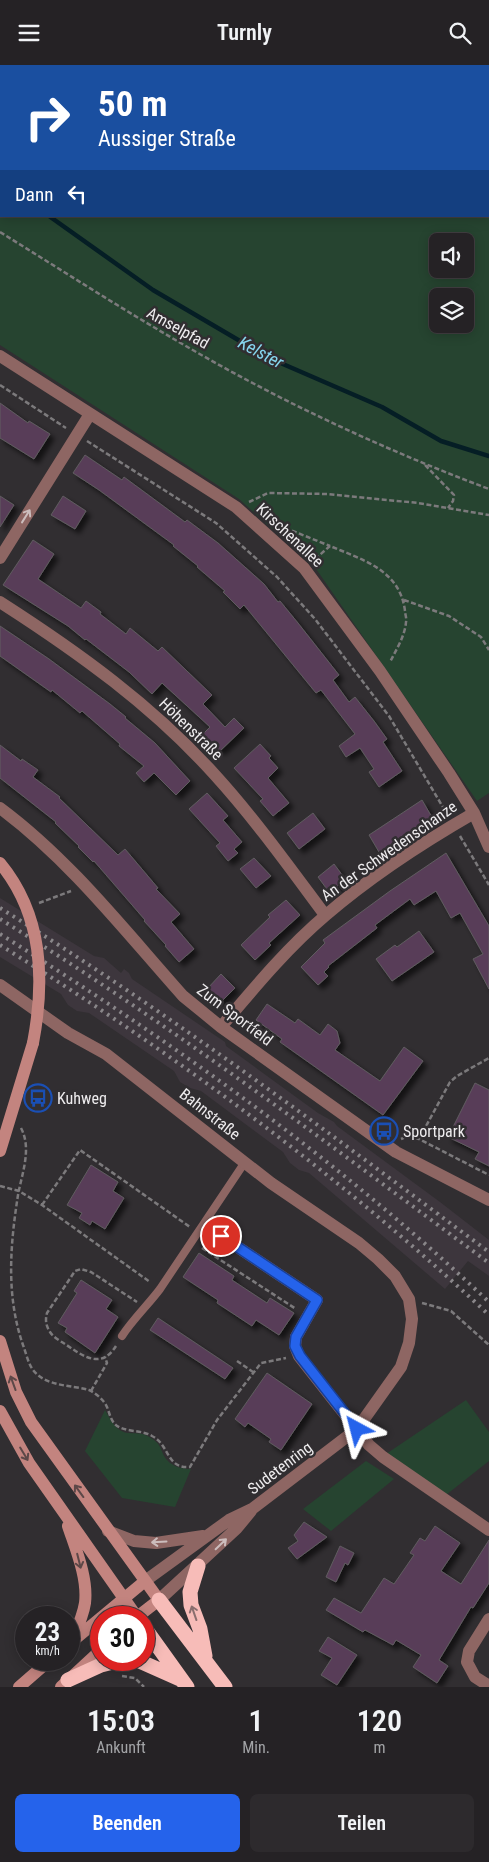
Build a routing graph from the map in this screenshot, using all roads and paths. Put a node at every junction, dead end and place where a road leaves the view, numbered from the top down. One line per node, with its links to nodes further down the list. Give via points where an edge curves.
1 (0, 232): 6 (path, Amselpfad, via 125,311 263,389)
2 (0, 356): 4 (street, Kirschenallee)
3 (0, 385): 5 (path)
4 (90, 414): 5 (street); 8 (street, Kirschenallee)
5 (77, 435): 13 (street, one-way to 5); 21 (path, via 216,523 277,577 315,619 389,717)
6 (424, 465): 7 (path, Amselpfad); 9 (path, via 454,495)
7 (489, 489)
8 (236, 507): 9 (path, via 268,493 326,494); 14 (street, Kirschenallee)
9 (448, 508): 10 (path)
10 (489, 515)
11 (271, 522): 12 (path)
12 (330, 546): 14 (path); 15 (path, via 361,559 391,578)
13 (0, 558)
14 (304, 568): 18 (street, Kirschenallee)
15 (404, 600): 17 (path, via 449,615 481,637); 18 (path, via 406,622 403,632 390,664)
16 (0, 602): 27 (street, Höhenstraße, via 85,658 174,733 248,813)
17 (489, 650)
18 (380, 671): 20 (street, Kirschenallee)
19 (0, 807): 24 (street, Zum Sportfeld)
20 (474, 813): 21 (street, An der Schwedenschanze); 22 (street, Kirschenallee)
21 (453, 825): 25 (path); 27 (street, An der Schwedenschanze, via 375,877)
22 (489, 847)
23 (0, 863): 26 (street, bridge)
24 (84, 885): 26 (path); 29 (street, Zum Sportfeld, via 183,996)
25 (489, 885)
26 (27, 908): 31 (street, bridge, via 39,962 40,994 33,1043)
27 (326, 915): 29 (street, An der Schwedenschanze, via 281,958)
28 (0, 985): 35 (street, Bahnstraße, via 68,1033 106,1054)
29 (221, 1027): 33 (street, Zum Sportfeld)
30 (489, 1058): 32 (path, via 450,1082)
31 (12, 1111): 34 (street); 38 (path, via 26,1142 26,1162)
32 (419, 1139): 33 (path, via 408,1137); 36 (path)
33 (385, 1144): 39 (street, Zum Sportfeld)
34 (0, 1151)
35 (244, 1162): 41 (lane); 44 (street, Bahnstraße, via 359,1243)
36 (489, 1175)
37 (0, 1186): 38 (path)
38 (19, 1191): 40 (path); 56 (path, via 10,1273 16,1321 29,1361 41,1377)
39 (489, 1199)
40 (42, 1205): 41 (path, via 80,1150); 45 (path)
41 (197, 1232): 43 (lane)
42 (221, 1236): 48 (street, via 317,1300)
43 (191, 1241): 45 (lane); 48 (path)
44 (395, 1276): 46 (street, Sudetenring)
45 (160, 1289): 47 (lane)
46 (409, 1299): 51 (path, via 451,1311); 58 (street, Sudetenring, via 412,1319 409,1343 400,1367)
47 (146, 1308): 49 (lane); 53 (path, via 91,1272 76,1271 47,1313 47,1326 51,1335 86,1357)
48 (308, 1316): 52 (street, via 296,1337 295,1346)
49 (122, 1336): 53 (path)
50 (0, 1341): 62 (street, one-way to 50, via 31,1423 16,1393)
51 (489, 1345)
52 (300, 1356): 55 (path, via 261,1363); 58 (street)
53 (105, 1357): 56 (path, via 107,1363)
54 (237, 1361): 55 (path)
55 (253, 1373): 56 (path, via 217,1420 190,1467 182,1467 169,1459 164,1446 153,1436 138,1430 128,1431 114,1423 105,1403)
56 (91, 1391)
57 (0, 1411): 60 (street, one-way to 60, via 29,1463)
58 (357, 1429): 59 (street, Sudetenring); 61 (street, via 383,1457)
59 (252, 1509): 63 (street, Sudetenring); 64 (street, Sudetenring, one-way to 59, via 237,1529)
60 (65, 1514): 66 (street); 70 (street, one-way to 70, via 85,1589)
61 (489, 1530)
62 (108, 1531): 63 (street, one-way to 62, via 156,1543 134,1541); 65 (street)
63 (208, 1535): 65 (street, Sudetenring)
64 (198, 1565): 67 (street, Sudetenring); 75 (highway, one-way to 64, via 190,1592)
65 (145, 1581): 66 (street); 67 (street)
66 (124, 1599): 68 (street); 72 (street)
67 (159, 1600): 69 (street); 75 (highway)
68 (129, 1606)
69 (151, 1606)
70 (80, 1618)
71 (489, 1619): 82 (street, via 469,1651 467,1662 475,1677)
72 (80, 1634)
73 (155, 1642): 80 (highway)
74 (90, 1660): 81 (street)
75 (205, 1660): 85 (highway)
76 (155, 1669): 80 (highway)
77 (37, 1671): 83 (street)
78 (90, 1671): 81 (highway)
79 (121, 1676): 84 (path, via 135,1678)
80 (185, 1683)
81 (64, 1684)
82 (489, 1686)
83 (19, 1687)
84 (144, 1687)
85 (225, 1687)

